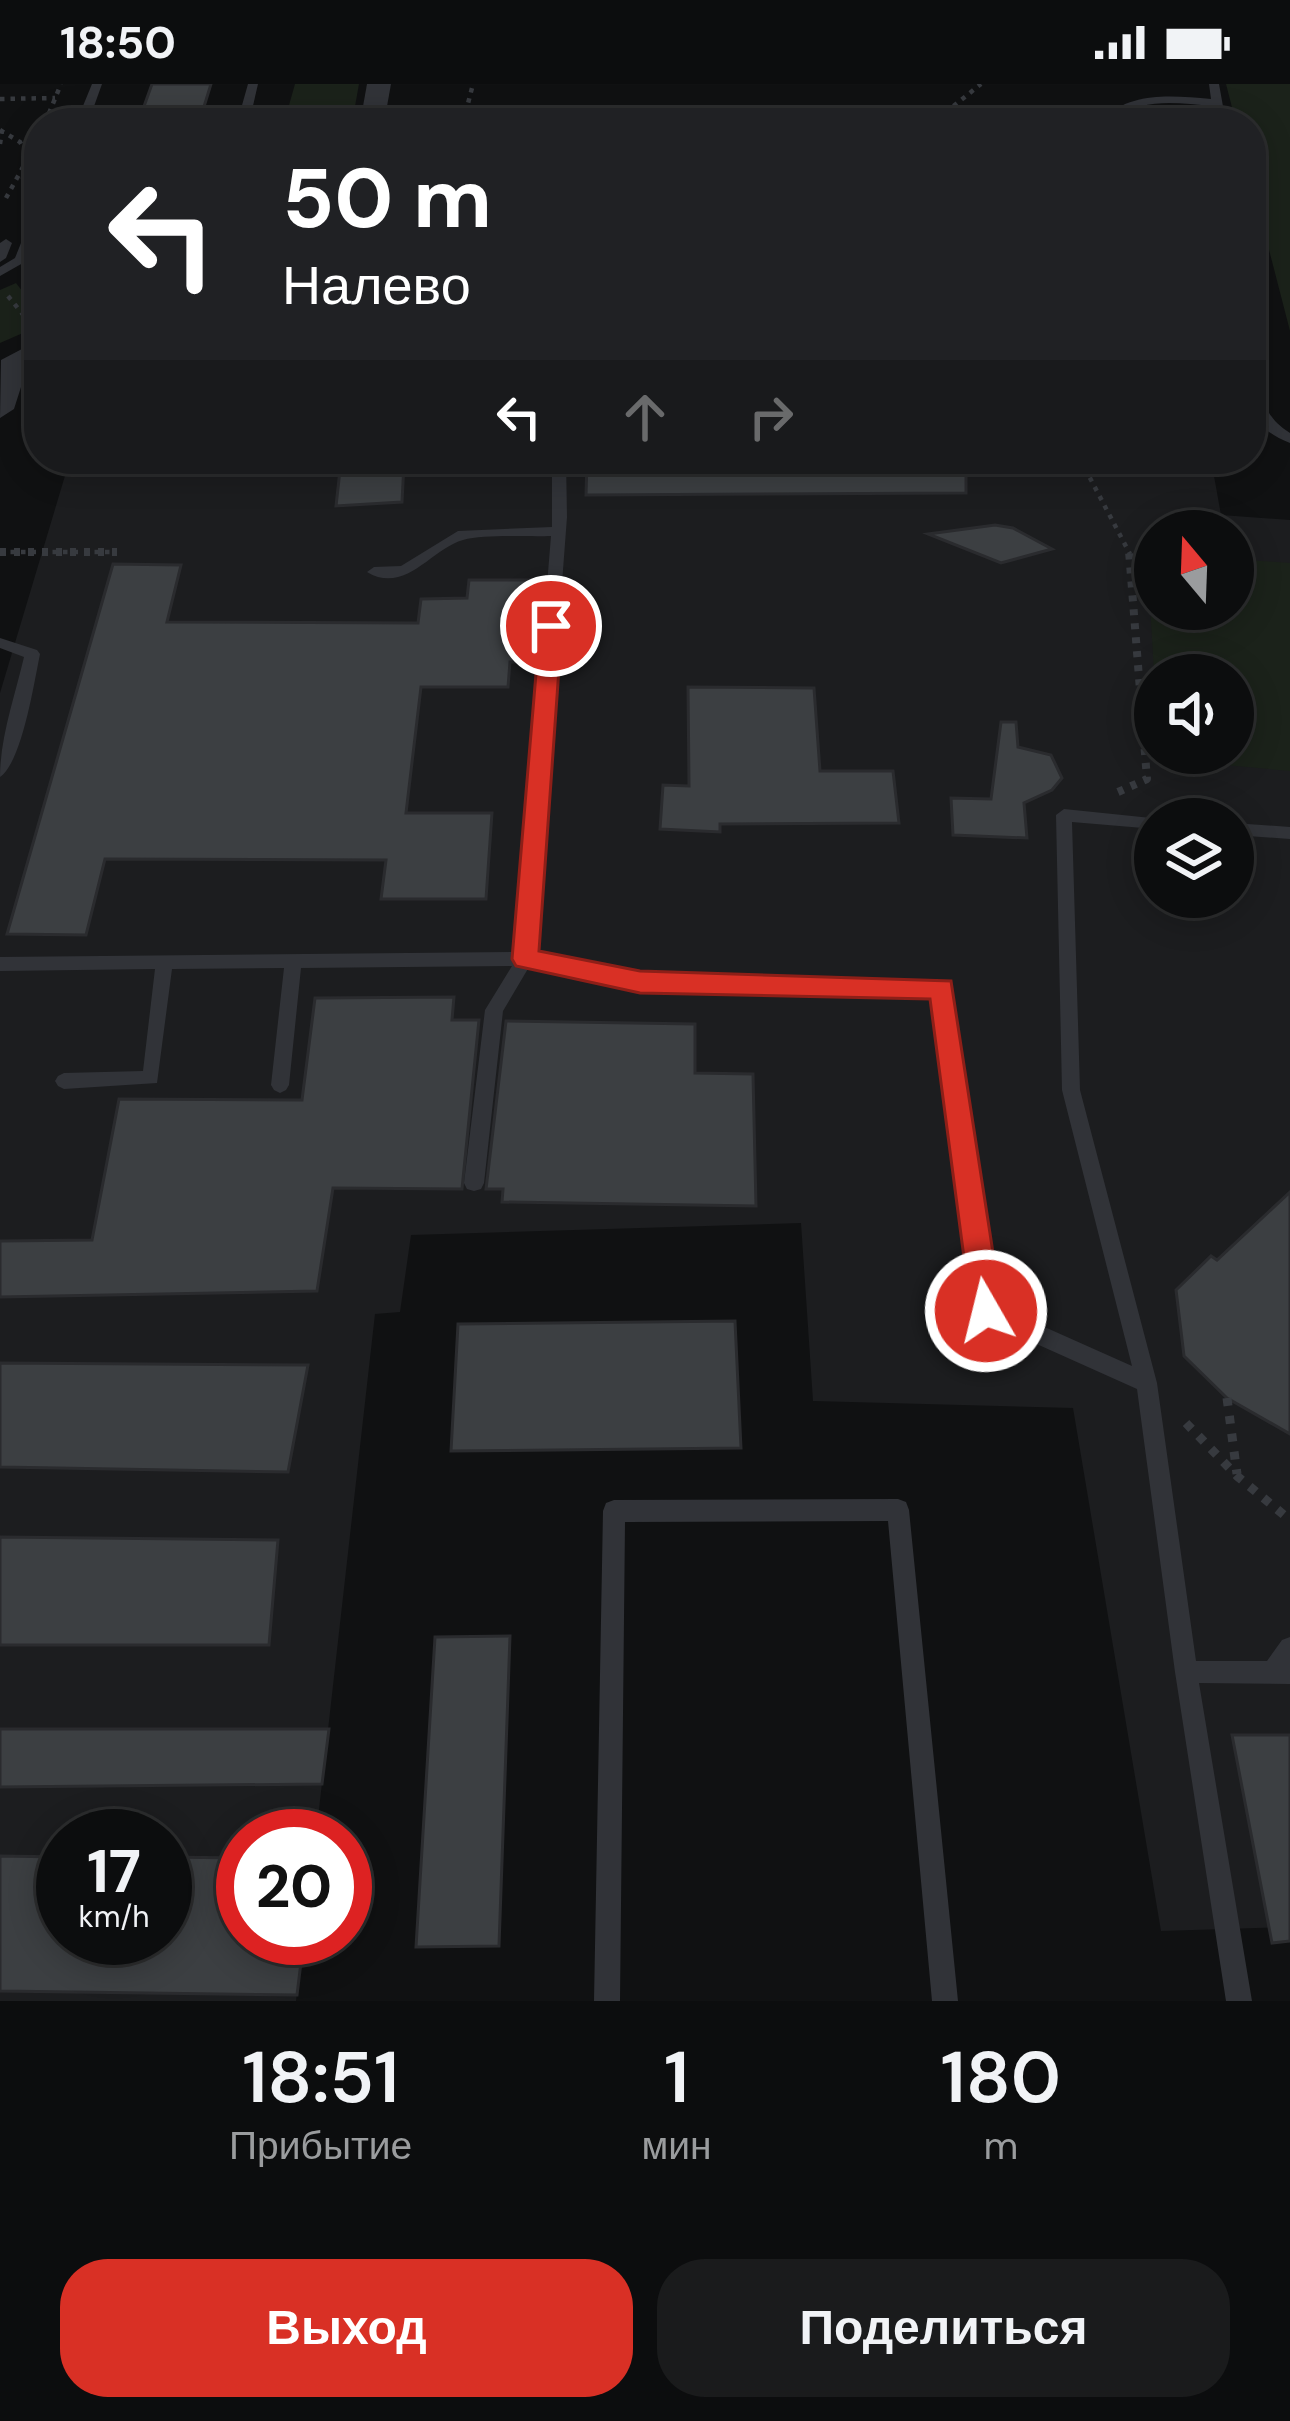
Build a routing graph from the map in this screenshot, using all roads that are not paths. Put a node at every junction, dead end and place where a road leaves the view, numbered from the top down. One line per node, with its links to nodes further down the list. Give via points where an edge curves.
1 (1214, 84): 2 (lane)
2 (1217, 103): 3 (lane, via 1164,98); 4 (lane)
3 (1120, 108)
4 (1218, 108)
5 (6, 243): 7 (lane)
6 (24, 250): 8 (lane)
7 (0, 258)
8 (20, 260): 9 (lane); 10 (lane)
9 (24, 260)
10 (0, 272)
11 (559, 474): 12 (lane)
12 (559, 531): 13 (lane, via 458,536 404,572); 19 (lane)
13 (374, 572)
14 (0, 644): 15 (lane, via 32,653)
15 (0, 771)
16 (1134, 821): 26 (lane, via 1064,815 1071,1090)
17 (1254, 830): 18 (lane)
18 (1290, 833)
19 (525, 959): 22 (lane); 25 (lane, via 494,1010); 26 (lane, via 640,982 942,988 986,1311)
20 (0, 964): 21 (lane)
21 (164, 964): 22 (lane); 23 (lane, via 151,1078)
22 (293, 964): 24 (lane)
23 (64, 1081)
24 (280, 1085)
25 (474, 1183)
26 (1147, 1383): 28 (lane)
27 (1290, 1648): 29 (lane)
28 (1186, 1672): 29 (lane); 32 (lane)
29 (1282, 1672)
30 (607, 2001): 31 (lane, via 614,1511 898,1510)
31 (945, 2001)
32 (1239, 2001)

